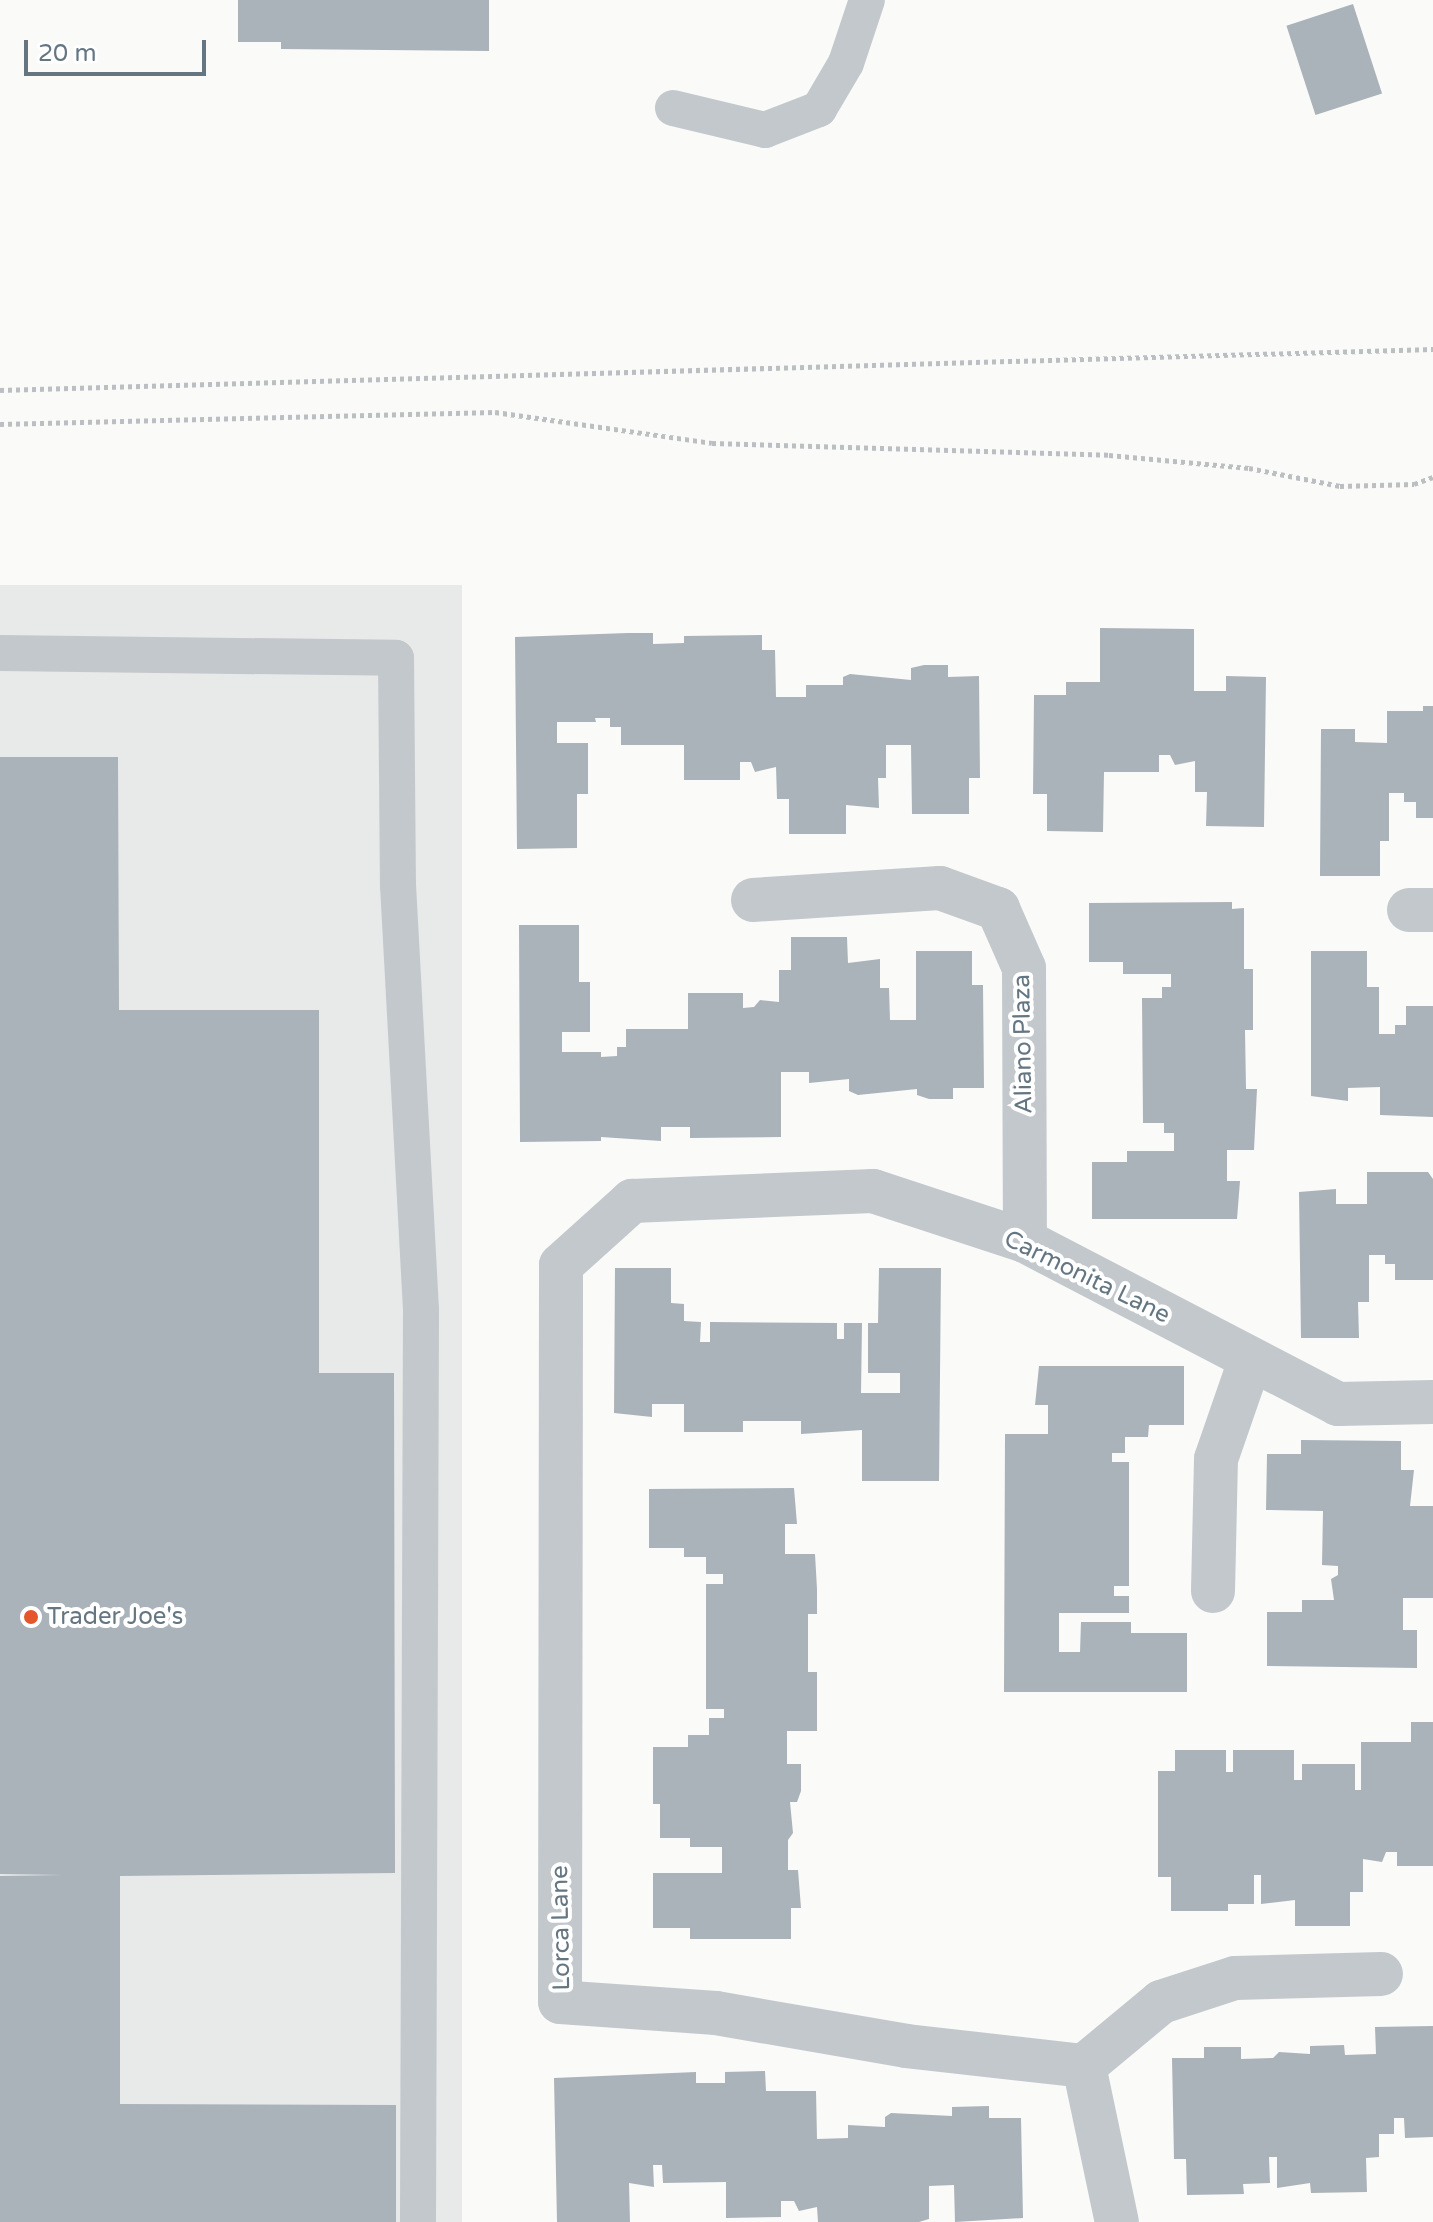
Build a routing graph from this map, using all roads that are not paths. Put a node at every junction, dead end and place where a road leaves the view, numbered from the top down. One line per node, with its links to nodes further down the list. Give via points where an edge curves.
1 (867, 0): 2 (lane, via 846,63 819,109 765,130)
2 (673, 108)
3 (0, 653): 12 (lane, via 396,658 398,885 421,1310)
4 (753, 900): 5 (street, Aliano Plaza, via 940,888 998,909 1024,968)
5 (1025, 1241): 6 (street, Carmonita Lane, via 873,1191 632,1201); 7 (street, Carmonita Lane)
6 (561, 1265): 11 (street, Lorca Lane, via 560,2002 716,2013 907,2046)
7 (1250, 1361): 8 (street, Carmonita Lane, via 1338,1404); 9 (street, via 1216,1459)
8 (1433, 1402)
9 (1213, 1591)
10 (1381, 1974): 11 (street, via 1235,1978 1161,2002)
11 (1084, 2066): 13 (street)
12 (418, 2222)
13 (1117, 2222)

